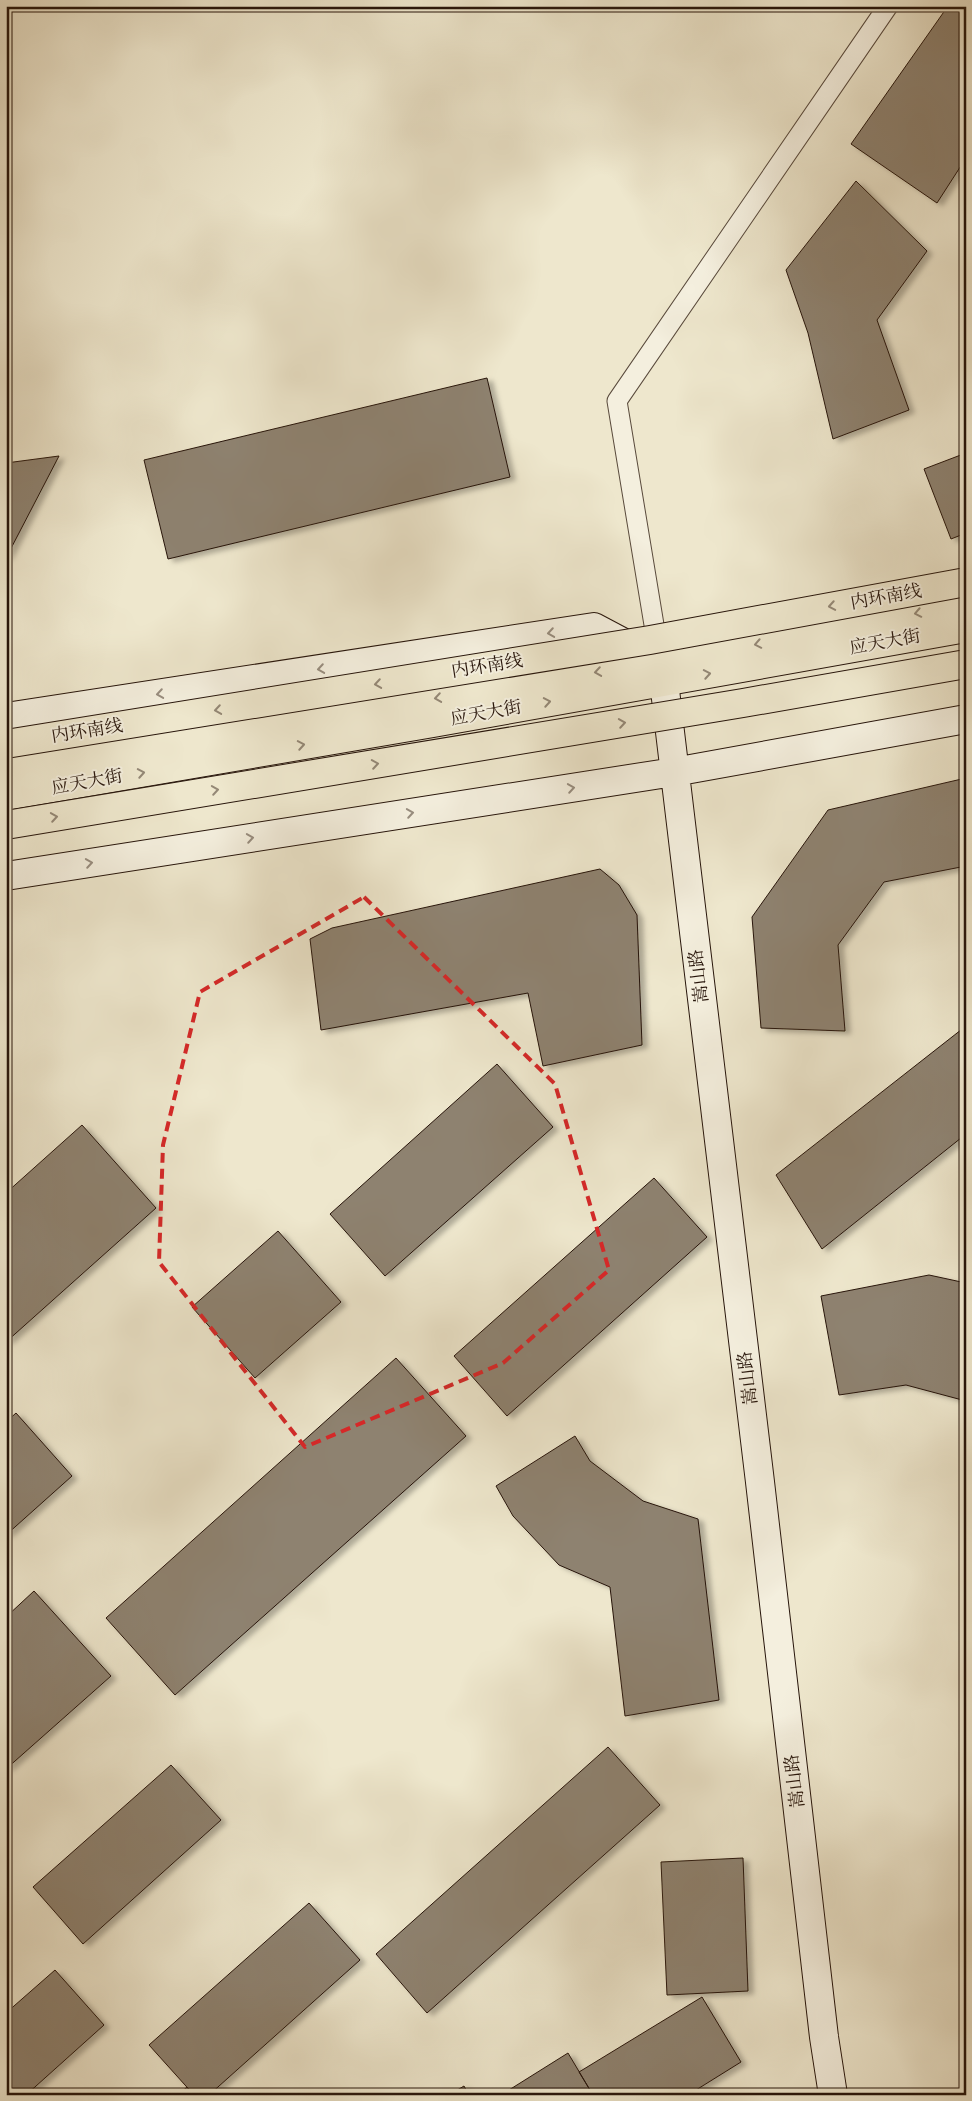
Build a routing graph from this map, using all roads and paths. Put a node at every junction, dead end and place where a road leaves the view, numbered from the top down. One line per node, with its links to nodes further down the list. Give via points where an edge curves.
1 (888, 6): 6 (lane, via 617,401)
2 (966, 582): 9 (main road, 内环南线, one-way to 9, bridge, via 650,640)
3 (966, 604): 6 (main road, 应天大街, one-way to 6)
4 (966, 628): 6 (main road, 应天大街, one-way to 4)
5 (966, 664): 13 (main road, one-way to 5, bridge)
6 (662, 672): 7 (street, one-way to 7, via 594,627); 10 (main road, 应天大街, one-way to 10); 11 (street, 嵩山路); 12 (main road, 应天大街, one-way to 6)
7 (6, 717)
8 (966, 719): 11 (street)
9 (6, 744)
10 (6, 768)
11 (674, 772): 14 (street, one-way to 11); 15 (street, 嵩山路)
12 (6, 796)
13 (6, 825)
14 (6, 876)
15 (833, 2095)

